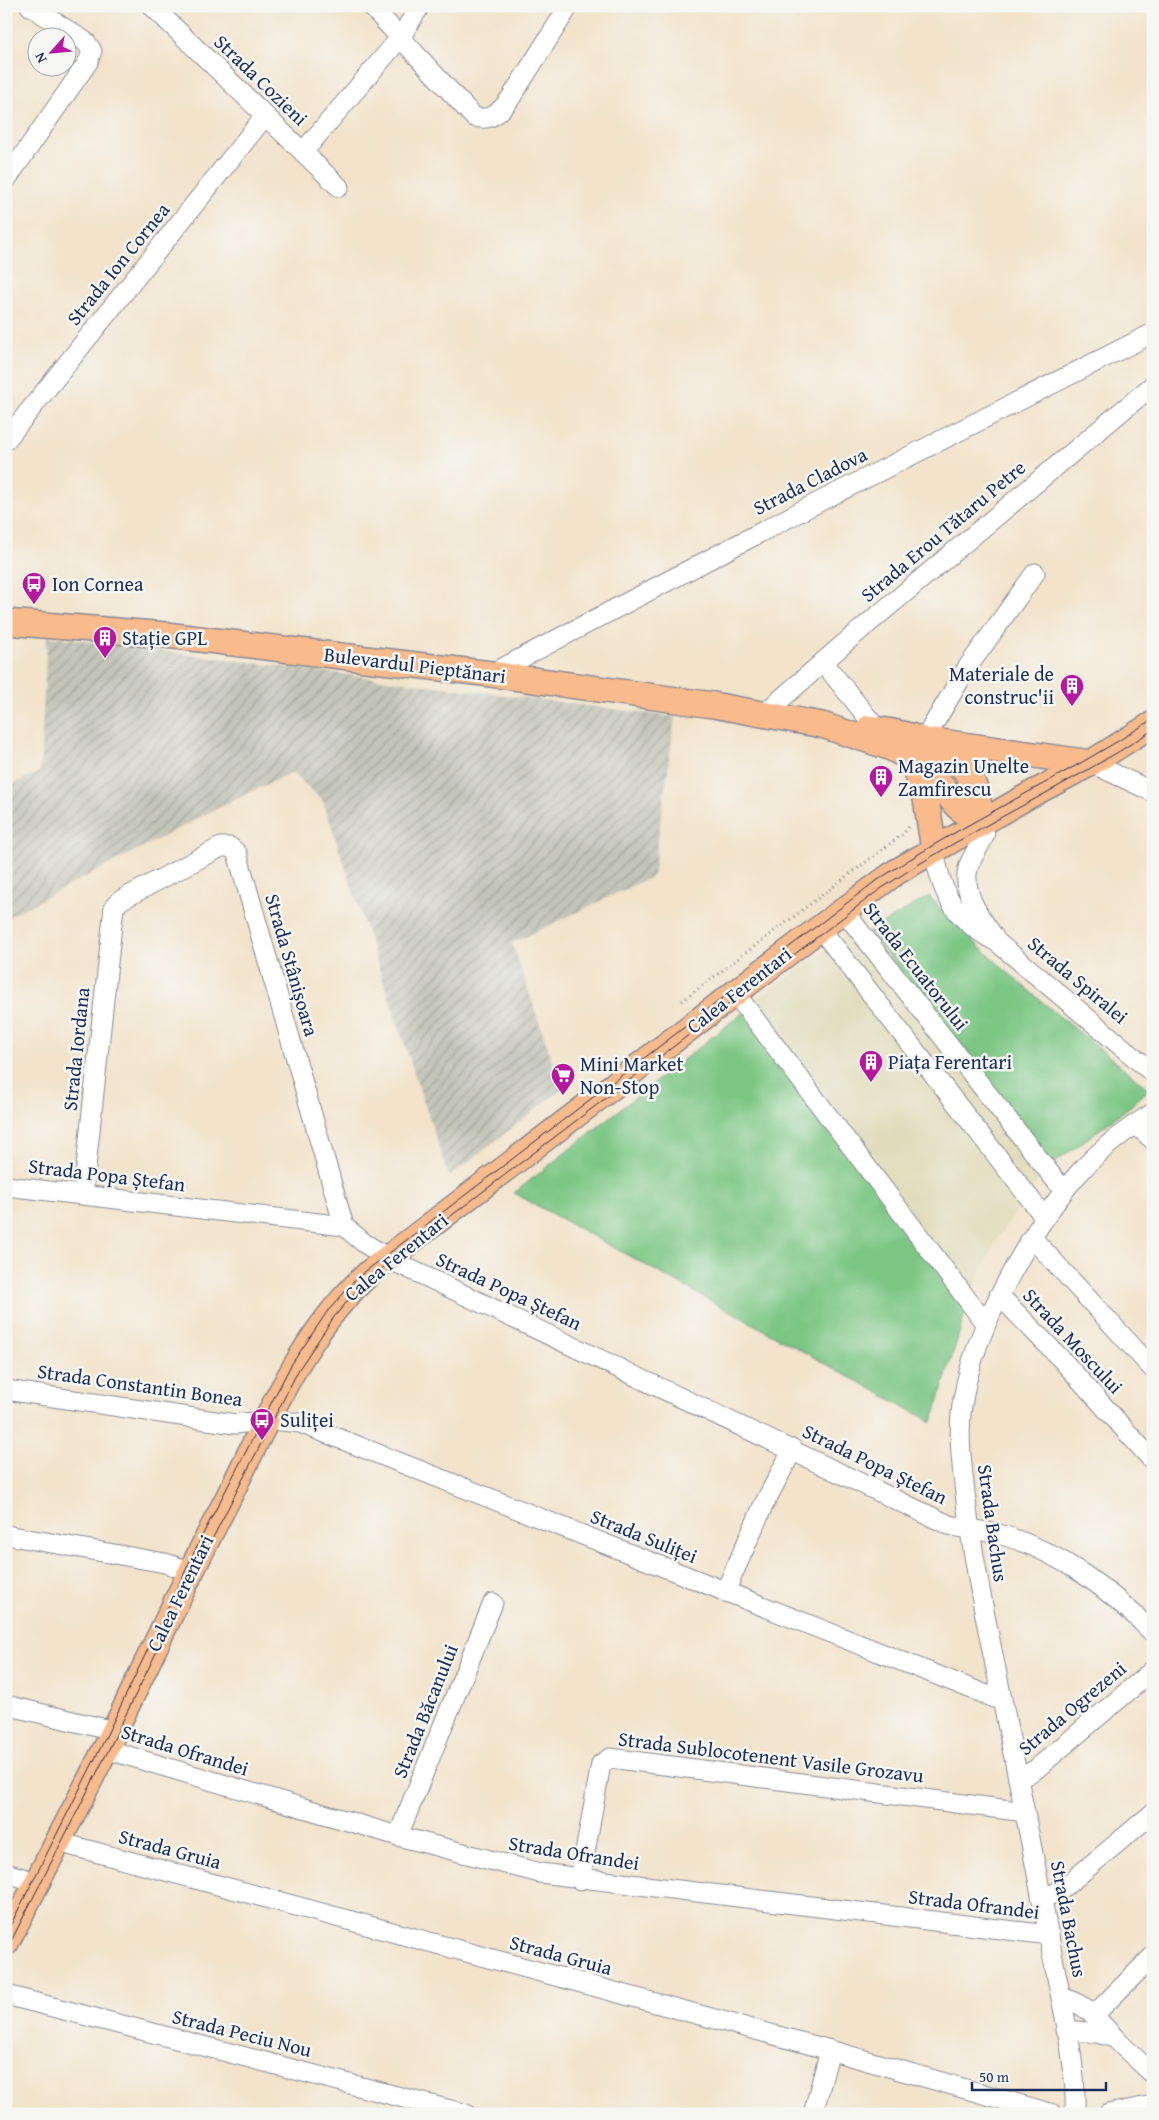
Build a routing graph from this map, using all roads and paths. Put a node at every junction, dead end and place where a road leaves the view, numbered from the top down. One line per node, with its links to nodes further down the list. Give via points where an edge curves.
1 (30, 6): 9 (street, via 86,42 92,51 88,62)
2 (152, 6): 7 (street, Strada Cozieni)
3 (371, 6): 6 (street)
4 (420, 6): 6 (street)
5 (569, 6): 6 (street, via 510,100 498,113 484,120 474,117)
6 (400, 38): 8 (street)
7 (265, 116): 8 (street, Strada Cozieni); 13 (street, Strada Ion Cornea)
8 (303, 152): 10 (street, Strada Cozieni)
9 (6, 180)
10 (339, 187)
11 (1151, 340): 17 (street, Strada Cladova, via 805,509)
12 (1153, 385): 16 (street, Strada Erou Tătaru Petre)
13 (6, 440)
14 (1035, 573): 22 (street, via 972,661)
15 (6, 622): 17 (main road, Bulevardul Pieptănari, via 166,635)
16 (823, 662): 18 (street, Strada Erou Tătaru Petre); 21 (street)
17 (491, 674): 18 (main road, Bulevardul Pieptănari)
18 (764, 714): 20 (main road, Bulevardul Pieptănari)
19 (1153, 724): 23 (main road, Calea Ferentari)
20 (822, 726): 21 (main road, Bulevardul Pieptănari, via 841,724); 22 (main road, Bulevardul Pieptănari, via 876,742)
21 (877, 729): 22 (main road, Bulevardul Pieptănari)
22 (917, 748): 23 (main road); 26 (main road, Bulevardul Pieptănari, via 925,766 957,806); 27 (main road)
23 (1091, 763): 24 (street); 26 (main road, Calea Ferentari)
24 (1153, 792)
25 (910, 822): 33 (path, via 903,834)
26 (981, 823): 27 (main road, Calea Ferentari); 31 (street, Strada Spiralei, via 985,834 968,866 967,886 976,910)
27 (934, 849): 29 (main road, Calea Ferentari); 31 (street, Strada Spiralei, via 947,900 964,920)
28 (114, 908): 40 (street, Strada Iordana); 42 (street, Strada Stânișoara, via 121,900 221,847 230,847 237,853)
29 (844, 910): 30 (main road, Calea Ferentari); 39 (street, Strada Ecuatorului)
30 (820, 928): 32 (main road, Calea Ferentari); 41 (street)
31 (997, 942): 34 (street, Strada Spiralei)
32 (735, 993): 44 (main road, Calea Ferentari); 46 (street)
33 (682, 1001)
34 (1153, 1073)
35 (1153, 1113): 36 (street, Strada Bachus)
36 (1136, 1124): 37 (street); 39 (street, Strada Bachus, via 1083,1167)
37 (1153, 1140)
38 (6, 1186): 40 (street, Strada Popa Ștefan)
39 (1064, 1191): 41 (street, Strada Bachus)
40 (83, 1195): 42 (street, Strada Popa Ștefan)
41 (1045, 1218): 43 (street, Strada Bachus)
42 (344, 1226): 44 (street, Strada Popa Ștefan)
43 (1032, 1238): 45 (street, Strada Bachus); 47 (street)
44 (388, 1259): 49 (main road, Calea Ferentari, via 356,1286 318,1330); 50 (street, Strada Popa Ștefan)
45 (999, 1295): 46 (street, Strada Bachus); 51 (street, Strada Moscului)
46 (985, 1323): 52 (street, Strada Bachus, via 962,1400 960,1434)
47 (1153, 1369)
48 (6, 1390): 49 (street, Strada Constantin Bonea, via 235,1424)
49 (268, 1421): 54 (main road, Calea Ferentari); 55 (street, Strada Suliței, via 300,1423)
50 (793, 1449): 52 (street, Strada Popa Ștefan, via 948,1525); 55 (street, via 763,1506)
51 (1153, 1462)
52 (969, 1530): 57 (street, Strada Popa Ștefan, via 1021,1542 1065,1564 1126,1607); 59 (street, Strada Bachus)
53 (6, 1535): 54 (street, via 164,1563)
54 (190, 1571): 61 (main road, Calea Ferentari)
55 (725, 1592): 59 (street, Strada Suliței)
56 (493, 1603): 65 (street, Strada Băcanului)
57 (1153, 1633)
58 (1153, 1670): 62 (street, Strada Ogrezeni, via 1035,1770)
59 (1002, 1701): 62 (street, Strada Bachus)
60 (6, 1706): 61 (street, Strada Ofrandei)
61 (109, 1740): 65 (street, Strada Ofrandei); 66 (main road, Calea Ferentari)
62 (1018, 1779): 63 (street, Strada Bachus)
63 (1025, 1812): 68 (street, Strada Sublocotenent Vasile Grozavu, via 610,1758 601,1764); 70 (street, Strada Bachus)
64 (1153, 1813): 70 (street, via 1061,1890)
65 (398, 1836): 68 (street, Strada Ofrandei, via 540,1874)
66 (58, 1842): 69 (main road, Calea Ferentari); 79 (street, Strada Gruia)
67 (6, 1873): 69 (street)
68 (580, 1880): 71 (street, Strada Ofrandei)
69 (37, 1882): 72 (main road, Calea Ferentari)
70 (1042, 1899): 71 (street, Strada Bachus)
71 (1049, 1935): 75 (street, Strada Bachus)
72 (6, 1943)
73 (1153, 1956): 76 (street)
74 (6, 1995): 82 (street, Strada Peciu Nou)
75 (1060, 1998): 76 (street, Strada Bachus, via 1078,2003); 77 (street, Strada Bachus)
76 (1095, 2014): 78 (street, Strada Bachus)
77 (1066, 2030): 78 (street, Strada Bachus); 85 (street, Strada Bachus, via 1074,2082)
78 (1114, 2038): 80 (street, Strada Bachus)
79 (830, 2050): 83 (street); 84 (street, Strada Gruia)
80 (1153, 2074)
81 (1153, 2105): 86 (street)
82 (466, 2114)
83 (813, 2114)
84 (1053, 2114)
85 (1074, 2114)
86 (1108, 2114)

